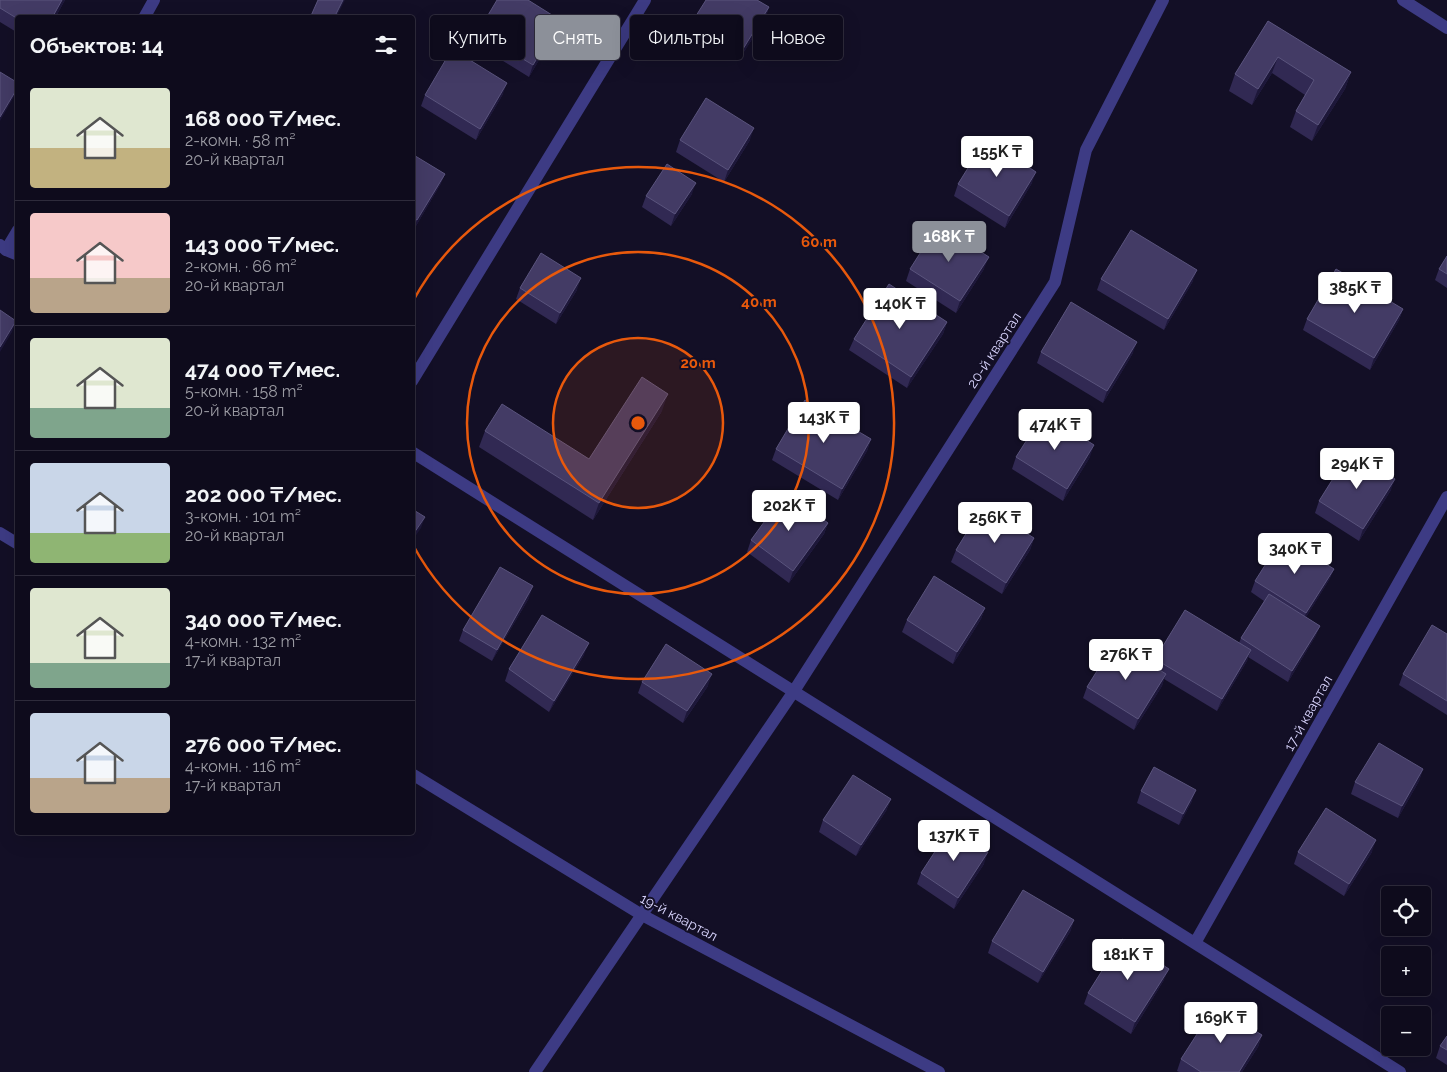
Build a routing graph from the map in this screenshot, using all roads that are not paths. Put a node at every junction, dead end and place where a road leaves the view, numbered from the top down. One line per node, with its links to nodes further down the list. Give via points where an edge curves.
1 (154, 0): 5 (street)
2 (645, 0): 9 (street)
3 (1163, 0): 14 (street, 20-й квартал, via 1086,150 1055,282)
4 (1403, 0): 6 (street)
5 (146, 15)
6 (1447, 28)
7 (15, 236): 8 (street)
8 (8, 250)
9 (415, 377)
10 (415, 454): 14 (street)
11 (1447, 497): 17 (street, 17-й квартал)
12 (0, 533): 13 (street)
13 (15, 542)
14 (794, 691): 16 (street, 20-й квартал); 17 (street)
15 (415, 776): 16 (street, 19-й квартал)
16 (642, 915): 18 (street, 20-й квартал); 19 (street, 19-й квартал)
17 (1195, 943): 20 (street)
18 (535, 1072)
19 (939, 1072)
20 (1400, 1072)

